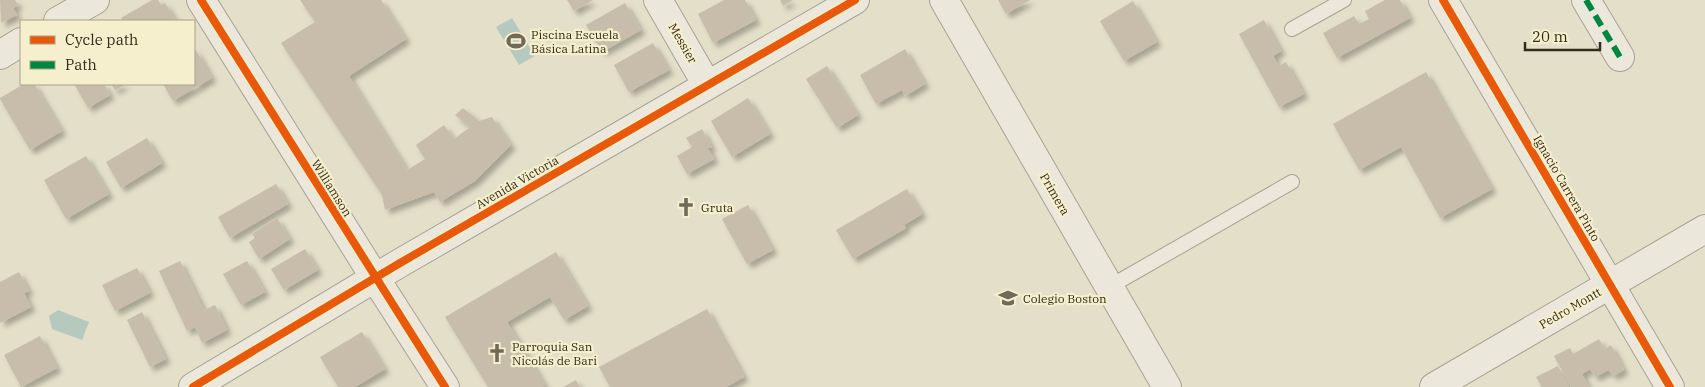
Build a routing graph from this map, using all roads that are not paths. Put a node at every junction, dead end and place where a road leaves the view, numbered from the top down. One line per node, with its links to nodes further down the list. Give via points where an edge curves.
1 (95, 0): 9 (street)
2 (201, 0): 17 (street, Williamson)
3 (658, 0): 14 (street, Messier)
4 (855, 0): 14 (street, Avenida Victoria)
5 (944, 0): 19 (street, Primera)
6 (1344, 0): 10 (lane)
7 (1443, 0): 18 (street, Ignacio Carrera Pinto)
8 (1586, 0): 13 (street)
9 (60, 20)
10 (1292, 29)
11 (20, 43): 12 (street)
12 (0, 55)
13 (1620, 57)
14 (708, 86): 17 (street, Avenida Victoria)
15 (1292, 182): 19 (lane)
16 (1705, 229): 18 (street, Pedro Montt)
17 (375, 278): 20 (street, Avenida Victoria); 21 (street, Williamson)
18 (1610, 284): 23 (street, Pedro Montt); 24 (street, Ignacio Carrera Pinto)
19 (1109, 287): 22 (street, Primera)
20 (193, 387)
21 (445, 387)
22 (1166, 387)
23 (1434, 387)
24 (1670, 387)

